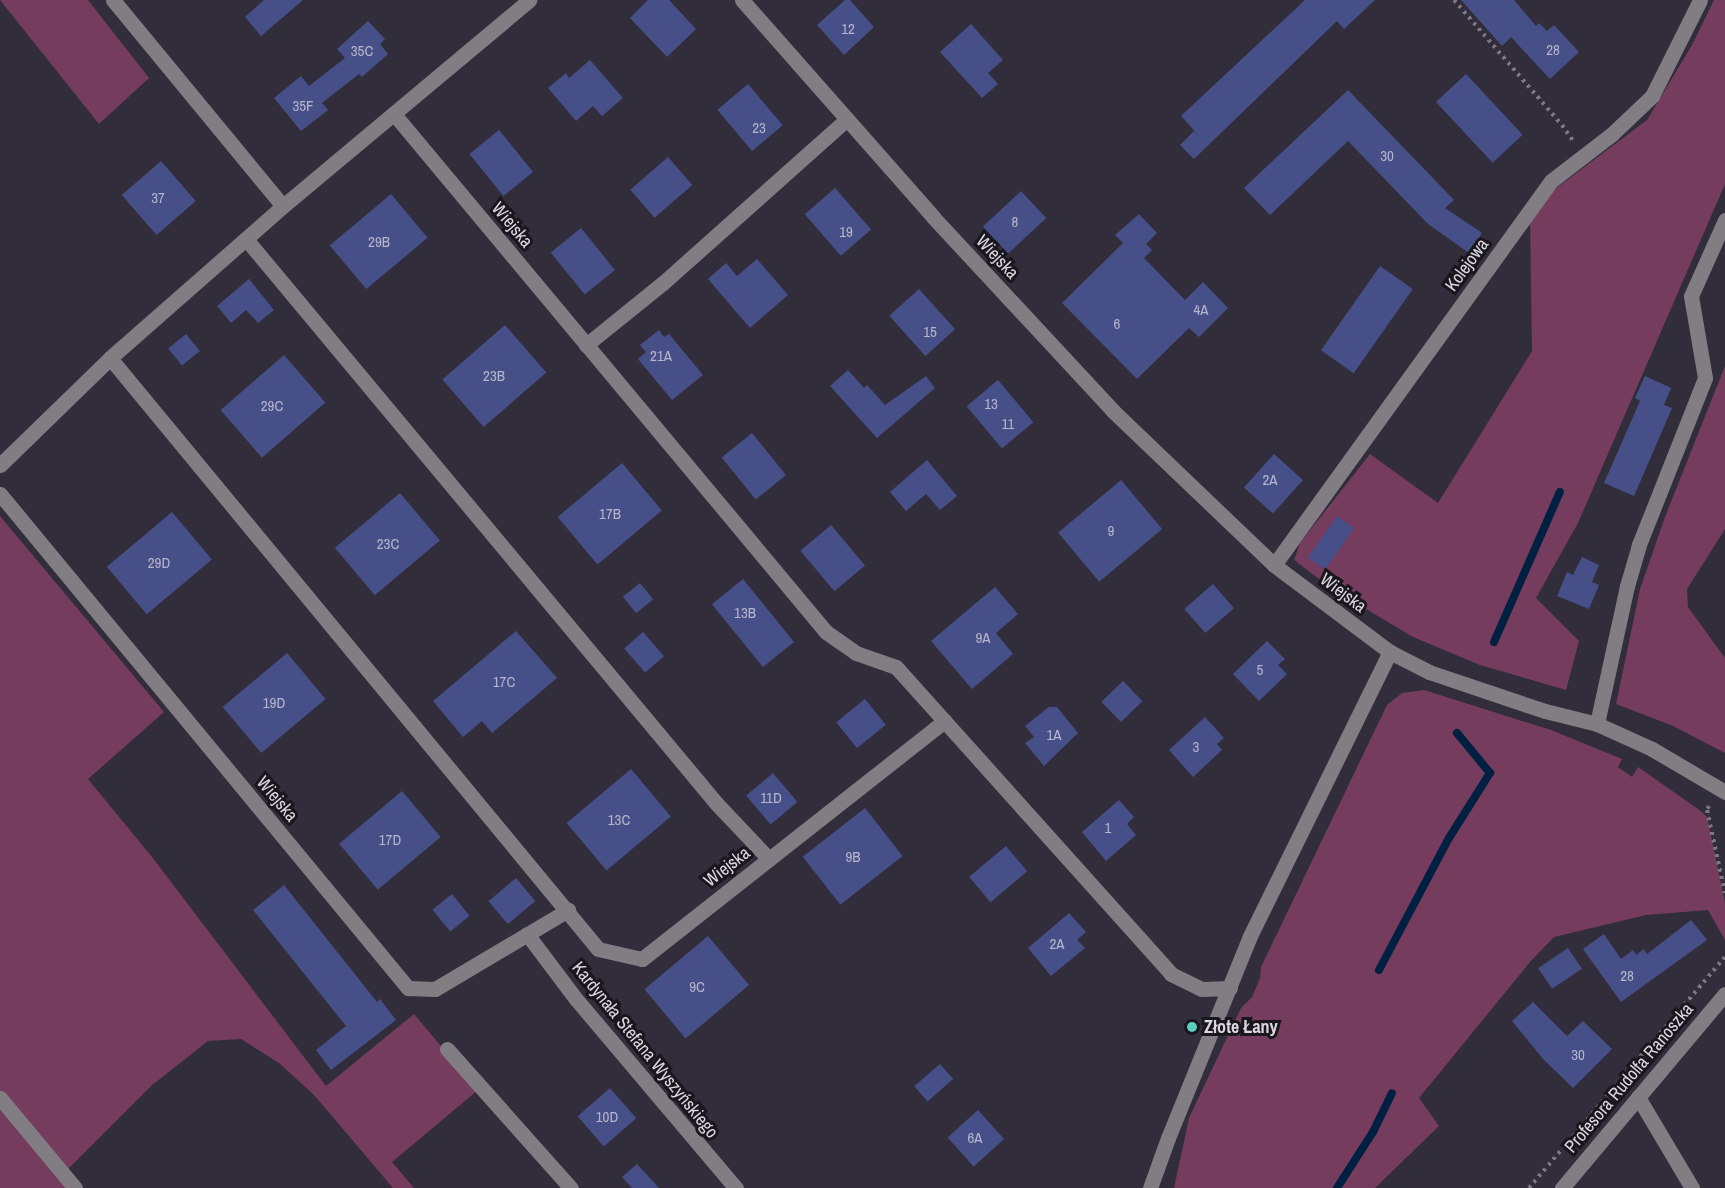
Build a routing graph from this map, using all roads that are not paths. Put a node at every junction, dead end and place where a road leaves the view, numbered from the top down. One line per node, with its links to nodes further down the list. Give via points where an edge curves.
1 (113, 0): 7 (street)
2 (529, 0): 5 (street)
3 (742, 0): 6 (street, Wiejska)
4 (1700, 0): 14 (street, Kolejowa, via 1652,96 1612,134 1551,181)
5 (394, 114): 7 (street); 10 (street, Wiejska)
6 (847, 120): 10 (street, via 664,282); 14 (street, Wiejska, via 1113,411)
7 (283, 206): 9 (street)
8 (1725, 220): 17 (street, via 1691,296 1705,378 1639,544)
9 (246, 239): 11 (street); 19 (street, Wiejska, via 716,803)
10 (586, 345): 16 (street, Wiejska, via 826,632 856,653 896,667)
11 (110, 358): 12 (street); 20 (street, Wiejska)
12 (0, 465)
13 (0, 494): 21 (street, Wiejska, via 408,988 435,989)
14 (1274, 565): 15 (street, Wiejska)
15 (1390, 652): 17 (street, Wiejska, via 1429,672); 22 (street, via 1250,936)
16 (944, 721): 19 (street, Wiejska); 22 (street, Wiejska, via 1171,974 1202,989)
17 (1597, 724): 18 (street, Wiejska, via 1652,749)
18 (1722, 790)
19 (769, 859): 20 (street, Wiejska, via 642,958 598,949)
20 (568, 910): 21 (street, Wiejska)
21 (527, 934): 29 (street, Kardynała Stefana Wyszyńskiego, via 584,1008)
22 (1230, 988): 30 (street)
23 (1725, 994): 25 (street, Profesora Rudolfa Ranoszka)
24 (447, 1049): 28 (street)
25 (1638, 1097): 31 (street, Profesora Rudolfa Ranoszka); 32 (street)
26 (0, 1098): 27 (street)
27 (75, 1188)
28 (571, 1188)
29 (736, 1188)
30 (1150, 1188)
31 (1562, 1188)
32 (1692, 1188)

